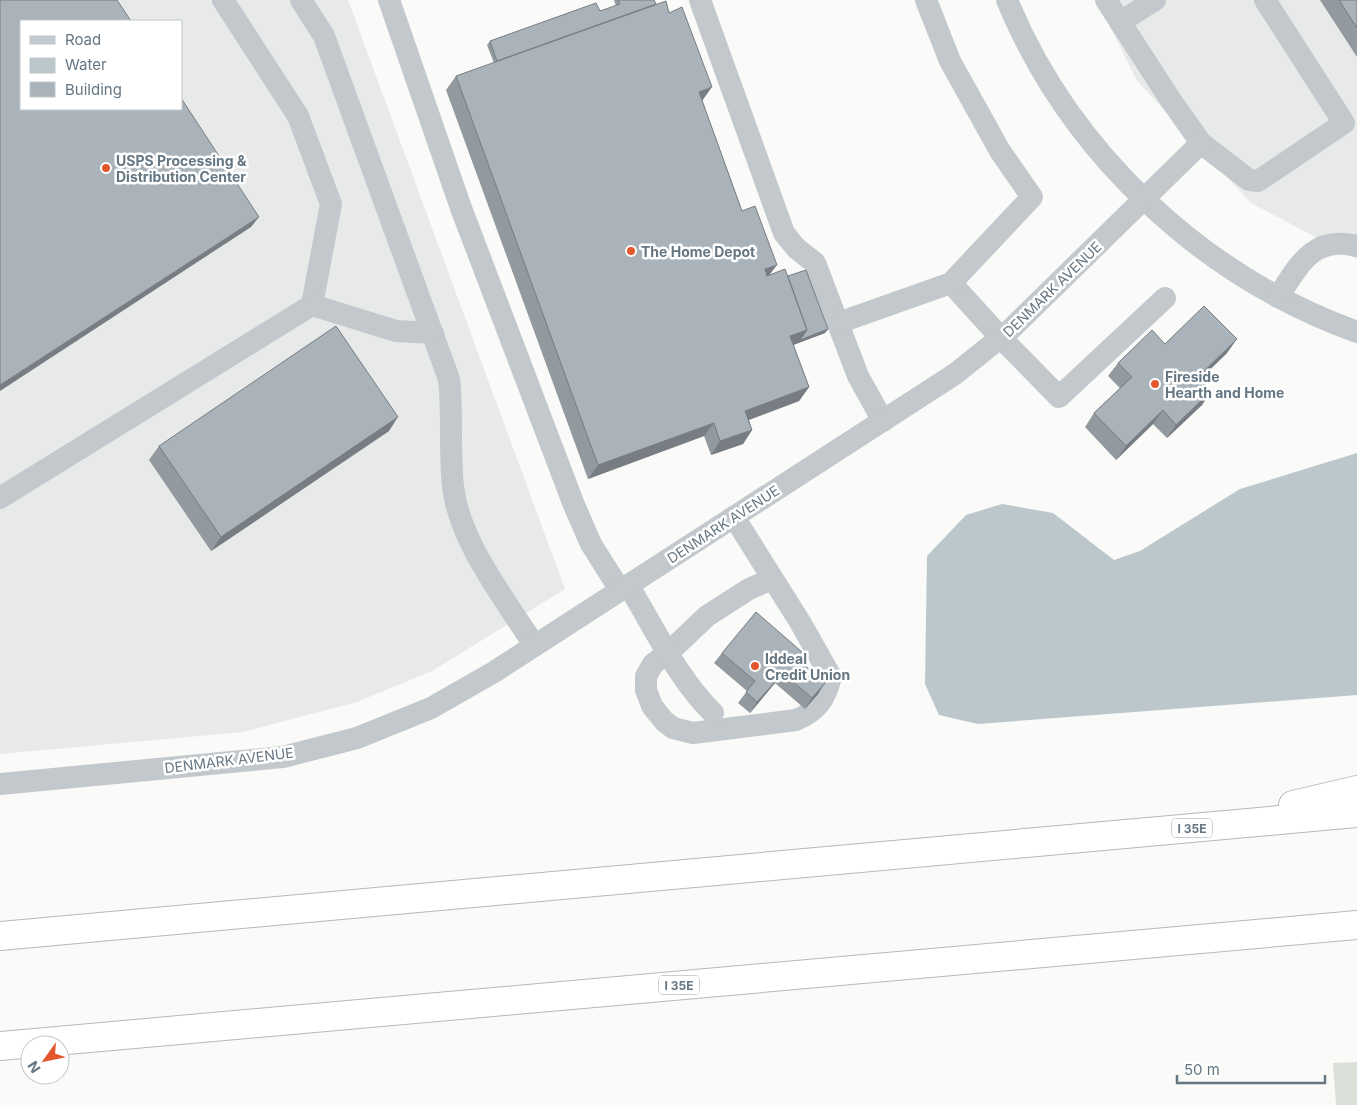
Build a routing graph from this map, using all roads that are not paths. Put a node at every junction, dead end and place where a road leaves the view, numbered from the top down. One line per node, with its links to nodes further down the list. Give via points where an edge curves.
1 (223, 0): 17 (street, via 298,116 331,204)
2 (301, 0): 20 (street, via 324,36)
3 (389, 0): 26 (street, via 461,208 574,505 591,544)
4 (700, 0): 18 (street, via 784,233 796,248 816,263)
5 (926, 0): 14 (street, via 950,61 1000,151 1032,197)
6 (1007, 0): 12 (street, via 1049,81 1082,130)
7 (1106, 0): 10 (street)
8 (1155, 0): 10 (street)
9 (1265, 0): 11 (street, via 1344,124 1258,181 1249,180)
10 (1120, 22): 11 (street)
11 (1202, 143): 12 (street, DENMARK AVENUE)
12 (1143, 200): 15 (street, via 1211,256); 21 (street, DENMARK AVENUE)
13 (1357, 246): 15 (street, via 1336,244 1309,253)
14 (951, 283): 18 (street); 21 (street)
15 (1278, 297): 19 (street)
16 (1165, 298): 21 (street, via 1059,397)
17 (312, 305): 20 (street, via 387,329); 23 (street)
18 (838, 322): 22 (street, via 858,376)
19 (1357, 332)
20 (433, 333): 27 (street, via 449,379 453,414 453,487 461,519 466,533)
21 (1001, 338): 22 (street, DENMARK AVENUE, via 955,374)
22 (883, 421): 24 (street, DENMARK AVENUE)
23 (0, 498)
24 (734, 516): 25 (street); 26 (street, DENMARK AVENUE)
25 (772, 579): 28 (street, via 707,616); 28 (street, via 831,677 827,692 811,714 756,727 693,732 674,728 652,706 646,690 646,676 653,664)
26 (624, 587): 27 (street, DENMARK AVENUE); 28 (street)
27 (534, 645): 30 (street, DENMARK AVENUE, via 431,708 357,738 283,757)
28 (669, 652): 29 (street, via 681,676)
29 (713, 713)
30 (0, 784)
31 (1357, 790): 33 (highway)
32 (1357, 814): 33 (highway, I 35E)
33 (1203, 827): 35 (highway, I 35E)
34 (1357, 925): 36 (highway, I 35E)
35 (0, 936)
36 (0, 1046)

